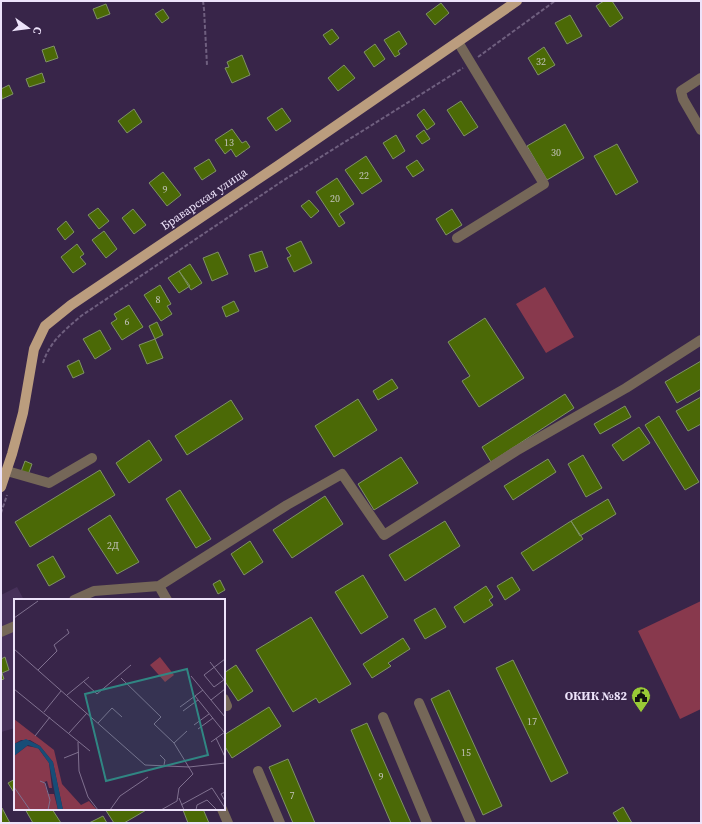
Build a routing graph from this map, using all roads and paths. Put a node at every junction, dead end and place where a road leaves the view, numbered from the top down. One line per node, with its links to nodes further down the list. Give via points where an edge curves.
1 (202, 1): 6 (path)
2 (517, 1): 4 (main road, Браварская улица)
3 (556, 1): 5 (path)
4 (458, 42): 5 (lane); 13 (main road, Браварская улица, via 71,306 46,326 34,349 23,413)
5 (470, 63): 9 (lane, via 544,184); 11 (path, via 284,180 81,316 57,337 47,352)
6 (207, 65)
7 (701, 78): 8 (lane, via 681,91)
8 (701, 130)
9 (457, 238)
10 (701, 340): 15 (lane, via 626,388 516,451 384,535 342,474 287,505)
11 (42, 367)
12 (92, 458): 13 (lane, via 49,483)
13 (7, 471): 14 (main road, Браварская улица)
14 (1, 488)
15 (159, 586): 16 (lane, via 94,591); 17 (lane)
16 (76, 599)
17 (166, 599)
18 (14, 626): 19 (lane)
19 (1, 632)
20 (419, 703): 27 (lane)
21 (382, 717): 26 (lane)
22 (258, 771): 25 (lane)
23 (222, 810): 24 (lane)
24 (228, 823)
25 (280, 823)
26 (427, 823)
27 (471, 823)

